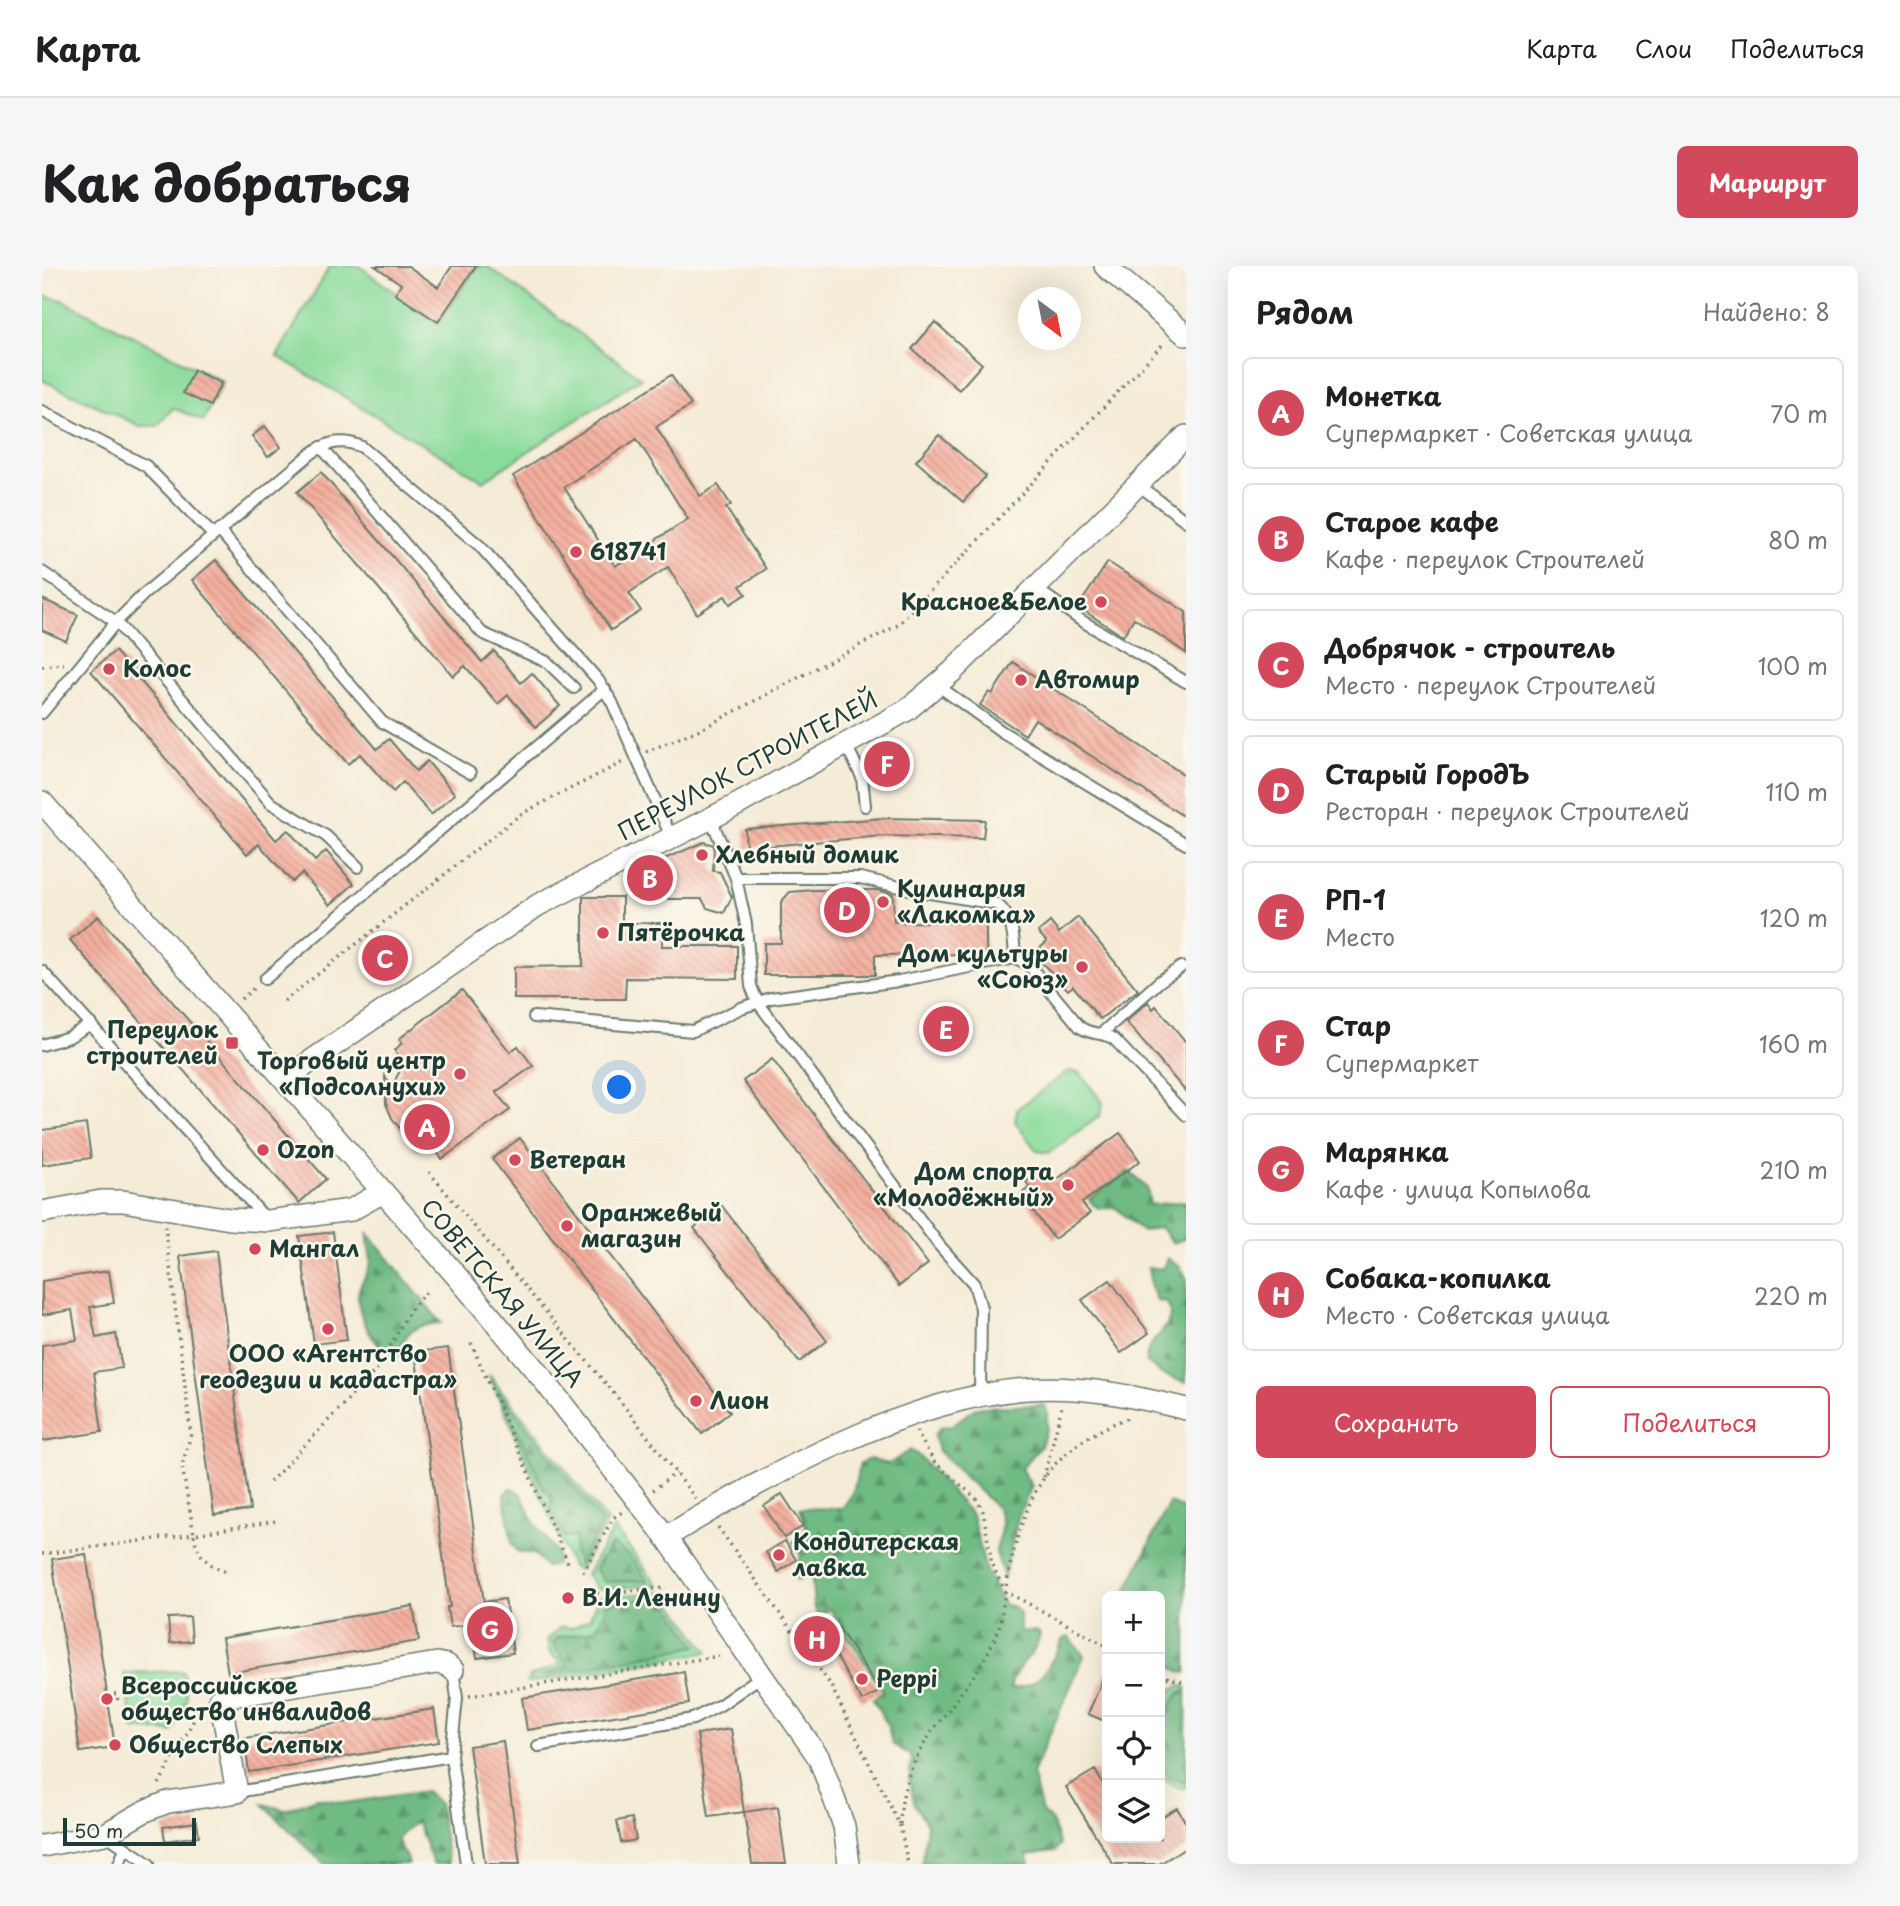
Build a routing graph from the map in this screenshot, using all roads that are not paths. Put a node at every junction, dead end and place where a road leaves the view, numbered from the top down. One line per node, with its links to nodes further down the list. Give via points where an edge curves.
1 (1105, 266): 2 (street)
2 (1182, 331)
3 (42, 411): 8 (lane, via 146,466)
4 (1186, 436): 6 (street, ПЕРЕУЛОК СТРОИТЕЛЕЙ)
5 (321, 447): 8 (lane); 14 (lane, via 482,634 547,662); 15 (lane, via 346,442 362,447 480,545)
6 (1137, 484): 7 (lane); 10 (street, ПЕРЕУЛОК СТРОИТЕЛЕЙ)
7 (1186, 521)
8 (216, 533): 11 (lane); 18 (lane, via 382,722)
9 (42, 572): 11 (lane)
10 (1035, 588): 12 (lane); 13 (street, ПЕРЕУЛОК СТРОИТЕЛЕЙ)
11 (116, 622): 16 (lane); 24 (lane, via 271,803 326,836)
12 (1186, 682)
13 (937, 685): 17 (street, ПЕРЕУЛОК СТРОИТЕЛЕЙ, via 891,721); 23 (lane, via 968,710)
14 (574, 688)
15 (605, 688): 22 (lane); 29 (lane)
16 (42, 713)
17 (846, 745): 20 (lane, via 862,777); 21 (street, ПЕРЕУЛОК СТРОИТЕЛЕЙ)
18 (470, 773)
19 (42, 802): 35 (street, СОВЕТСКАЯ УЛИЦА)
20 (865, 806)
21 (711, 819): 22 (street, ПЕРЕУЛОК СТРОИТЕЛЕЙ); 25 (lane)
22 (672, 839): 35 (street, ПЕРЕУЛОК СТРОИТЕЛЕЙ, via 538,905)
23 (1186, 844)
24 (358, 867)
25 (736, 878): 26 (lane, via 860,878 997,904 1010,923); 30 (lane)
26 (1015, 958): 30 (lane, via 899,981); 33 (lane, via 1028,964 1080,1027)
27 (1181, 967): 33 (lane)
28 (42, 971): 32 (lane)
29 (265, 979)
30 (757, 1001): 31 (lane, via 708,1025 679,1032); 40 (lane, via 939,1245 974,1284 981,1308)
31 (534, 1017)
32 (90, 1024): 34 (lane); 39 (lane)
33 (1102, 1033): 36 (lane, via 1114,1039)
34 (42, 1045)
35 (285, 1079): 37 (street, СОВЕТСКАЯ УЛИЦА)
36 (1186, 1115)
37 (383, 1192): 39 (street, via 351,1210); 42 (street, СОВЕТСКАЯ УЛИЦА, via 542,1378)
38 (42, 1212): 39 (street, via 123,1201)
39 (268, 1221)
40 (980, 1396): 41 (street, via 1064,1388 1137,1397); 42 (street, via 910,1415 784,1469)
41 (1186, 1409)
42 (666, 1538): 44 (street, СОВЕТСКАЯ УЛИЦА)
43 (453, 1670): 46 (lane, via 457,1698); 47 (street, via 437,1663 220,1698)
44 (764, 1675): 45 (lane, via 693,1719); 54 (street, СОВЕТСКАЯ УЛИЦА, via 829,1780 844,1826)
45 (538, 1746)
46 (452, 1756): 47 (lane); 53 (lane)
47 (237, 1792): 48 (street, via 168,1802)
48 (105, 1834): 49 (street); 50 (lane)
49 (42, 1846)
50 (125, 1848): 51 (lane); 52 (lane)
51 (119, 1864)
52 (149, 1864)
53 (466, 1864)
54 (849, 1864)

